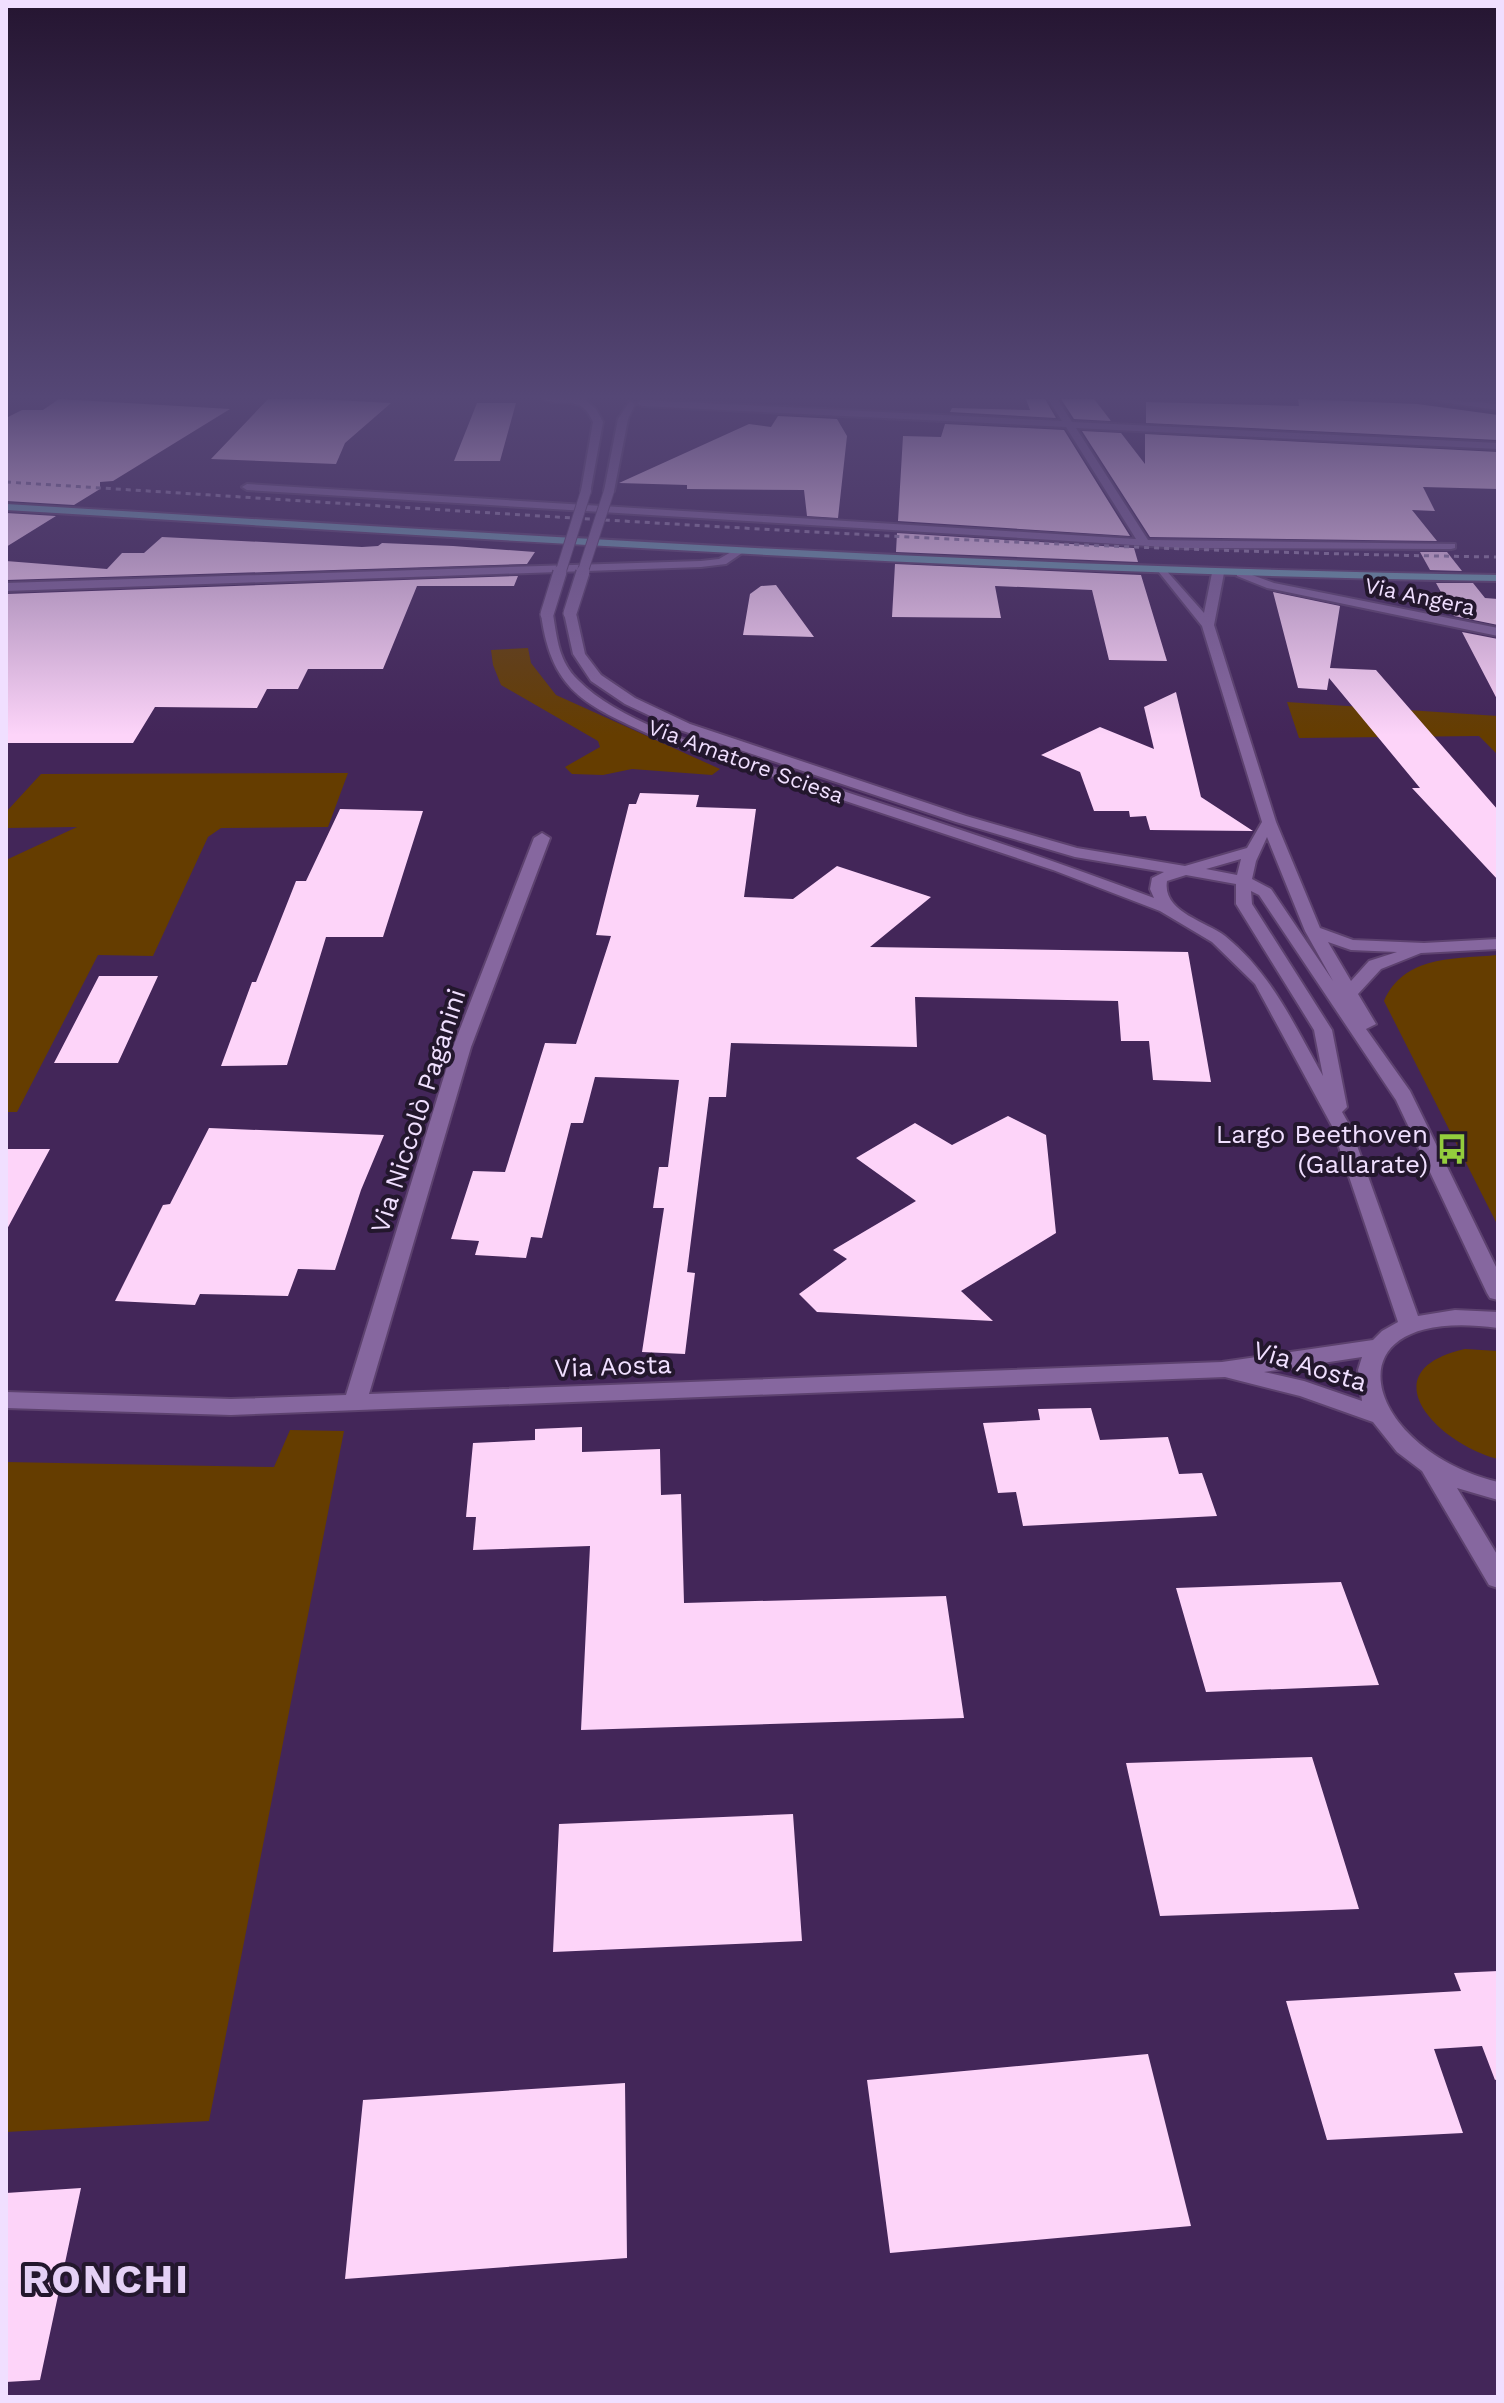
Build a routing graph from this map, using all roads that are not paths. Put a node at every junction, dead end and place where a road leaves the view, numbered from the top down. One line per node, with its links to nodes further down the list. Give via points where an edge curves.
1 (75, 511): 8 (main road)
2 (580, 511): 21 (street, Via Amatore Sciesa, bridge, via 547,614 555,657 571,682 605,706 664,736)
3 (603, 511): 19 (street, Via Amatore Sciesa, bridge, via 570,613 579,654 596,678 630,701 685,727 961,819 1075,852)
4 (615, 511): 6 (street)
5 (1125, 511): 6 (street)
6 (1143, 541): 7 (street)
7 (1451, 546)
8 (738, 551): 9 (main road); 13 (street, via 722,562 701,564)
9 (1164, 571): 10 (main road); 14 (street, Via Amatore Sciesa)
10 (1218, 573): 11 (main road); 14 (street, Via Amatore Sciesa)
11 (1241, 574): 12 (main road); 15 (street, Via Angera, via 1271,586)
12 (1498, 578)
13 (6, 587)
14 (1208, 625): 16 (street, Via Amatore Sciesa)
15 (1498, 632)
16 (1269, 822): 18 (street); 22 (street, Via Amatore Sciesa)
17 (542, 838): 34 (street, Via Niccolò Paganini, via 462,1047)
18 (1251, 851): 19 (street, Via Amatore Sciesa); 20 (street)
19 (1179, 870): 20 (street, Via Amatore Sciesa); 21 (street, via 1160,878 1158,889)
20 (1241, 880): 26 (street, Via Amatore Sciesa, via 1265,892); 27 (street, Via Amatore Sciesa, via 1244,904 1323,1030)
21 (1166, 908): 27 (street, Via Amatore Sciesa, via 1218,939 1262,982)
22 (1313, 931): 24 (street, via 1351,945); 25 (street, Via Amatore Sciesa)
23 (1498, 944): 24 (street)
24 (1424, 948): 25 (street, via 1375,965)
25 (1351, 991): 26 (street, Via Amatore Sciesa)
26 (1406, 1101): 28 (street, Via Amatore Sciesa)
27 (1341, 1126): 30 (street, Via Amatore Sciesa)
28 (1498, 1293)
29 (1498, 1320): 30 (street, via 1456,1315)
30 (1410, 1325): 31 (street)
31 (1379, 1347): 32 (street, Via Aosta); 35 (street, via 1369,1374 1371,1395)
32 (1222, 1370): 34 (street, Via Aosta); 35 (street, Via Aosta, via 1304,1389)
33 (6, 1400): 34 (street, Via Aosta, via 231,1407)
34 (355, 1403)
35 (1382, 1417): 36 (street, via 1401,1442)
36 (1430, 1464): 37 (street); 38 (street)
37 (1498, 1491)
38 (1498, 1578)

